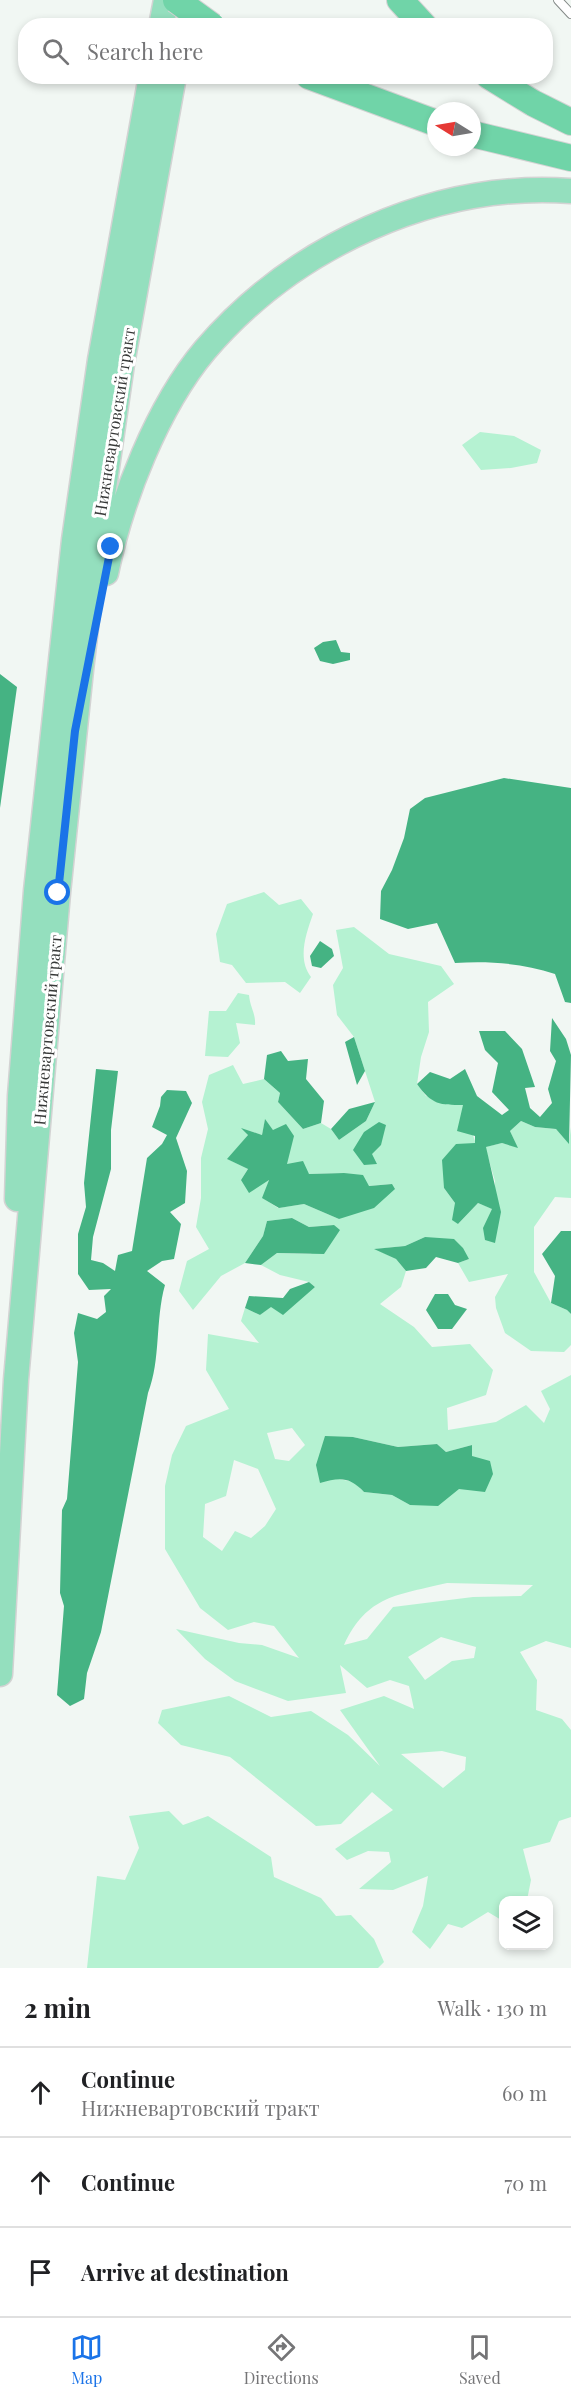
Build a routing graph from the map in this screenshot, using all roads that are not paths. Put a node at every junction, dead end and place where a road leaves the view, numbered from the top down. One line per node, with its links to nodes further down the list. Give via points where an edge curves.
1 (166, 0): 7 (main road)
2 (176, 0): 9 (highway, bridge)
3 (188, 0): 8 (main road)
4 (400, 0): 10 (highway)
5 (558, 0): 6 (lane)
6 (571, 14)
7 (163, 18)
8 (185, 18)
9 (201, 18)
10 (417, 18)
11 (150, 84): 21 (main road, Нижневартовский тракт, via 100,360 74,540 36,891 20,1096)
12 (173, 84): 20 (main road, Нижневартовский тракт, via 122,364 96,543)
13 (331, 84): 15 (highway)
14 (502, 84): 16 (highway)
15 (427, 120)
16 (571, 122)
17 (481, 136): 18 (highway)
18 (571, 158)
19 (571, 191): 20 (main road, via 464,198 411,212 359,234 276,283 204,351 148,443 126,497 111,547)
20 (75, 731): 21 (main road, Нижневартовский тракт)
21 (16, 1380): 22 (main road, Нижневартовский тракт)
22 (0, 1674)

